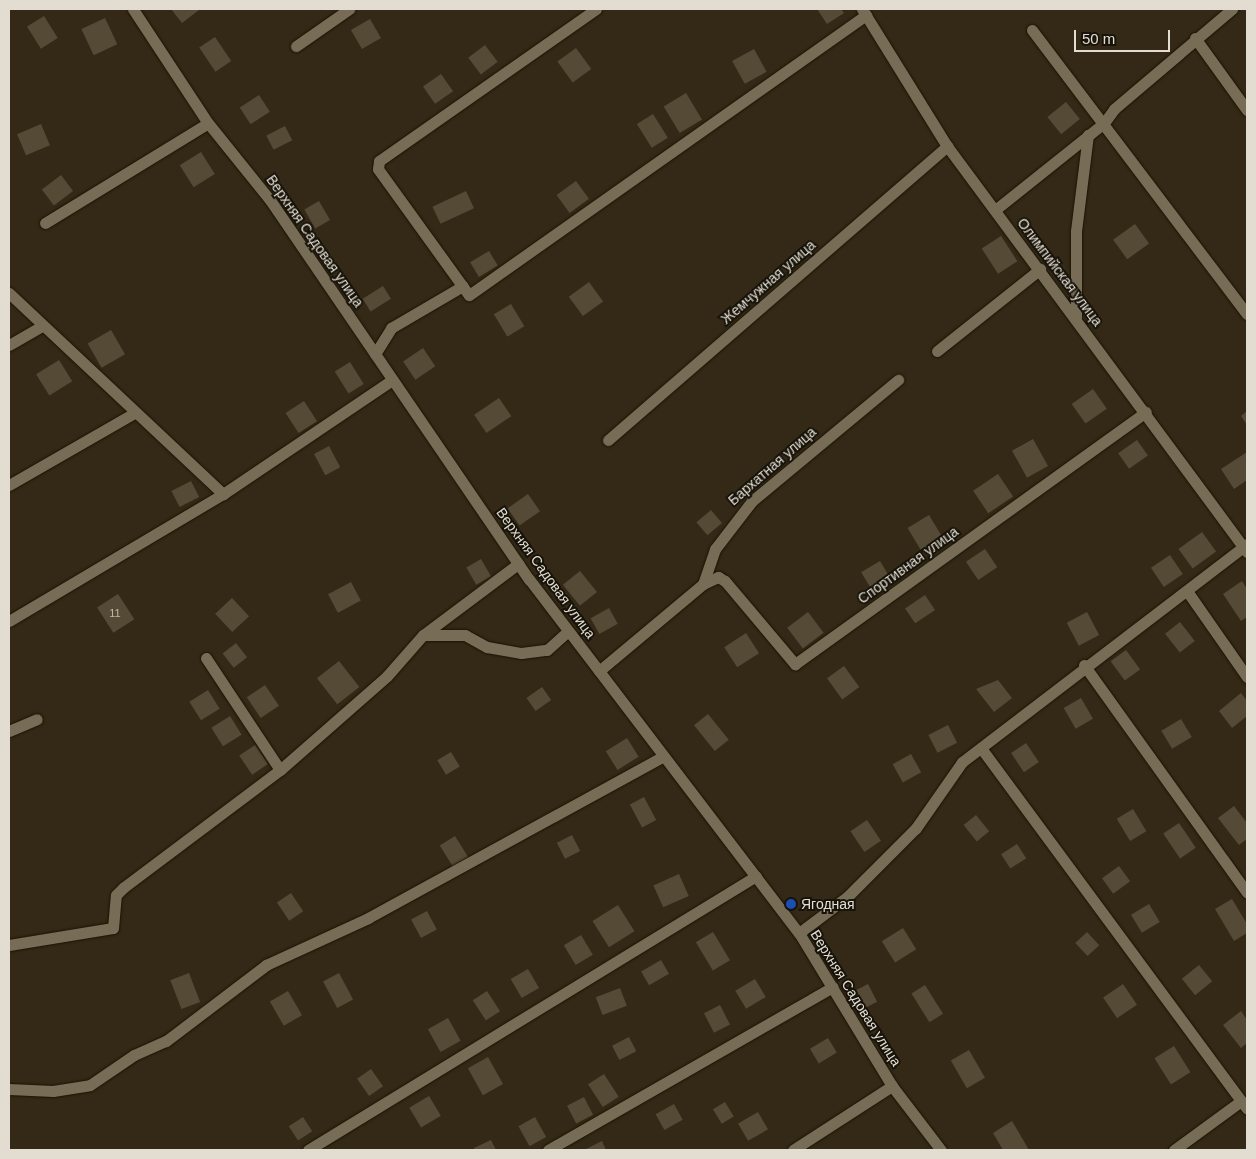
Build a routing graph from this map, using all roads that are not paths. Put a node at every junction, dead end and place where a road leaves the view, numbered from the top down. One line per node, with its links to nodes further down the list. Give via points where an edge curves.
1 (134, 9): 10 (street, Верхняя Садовая улица)
2 (349, 9): 8 (street)
3 (596, 9): 17 (street, via 379,161 378,169)
4 (1232, 9): 7 (street)
5 (864, 12): 13 (street, Олимпийская улица); 17 (street, via 469,295)
6 (1032, 30): 11 (street)
7 (1195, 38): 9 (street); 11 (street)
8 (296, 46)
9 (1247, 110)
10 (208, 123): 15 (street); 24 (street, Верхняя Садовая улица, via 270,200)
11 (1104, 123): 12 (street); 19 (street)
12 (1088, 135): 14 (street); 20 (street, via 1076,231)
13 (947, 146): 14 (street, Олимпийская улица); 29 (street, Жемчужная улица)
14 (995, 210): 16 (street, Олимпийская улица)
15 (45, 223)
16 (1040, 269): 20 (street, Олимпийская улица); 23 (street)
17 (463, 286): 24 (street, via 391,328)
18 (9, 294): 21 (street)
19 (1247, 314)
20 (1076, 318): 28 (street, Олимпийская улица)
21 (42, 325): 22 (street); 27 (street)
22 (9, 345)
23 (937, 351)
24 (374, 354): 25 (street, Верхняя Садовая улица)
25 (392, 380): 31 (street); 33 (street, Верхняя Садовая улица)
26 (898, 380): 34 (street, Бархатная улица, via 733,521 715,549)
27 (136, 412): 30 (street); 31 (street)
28 (1146, 412): 32 (street, Олимпийская улица); 34 (street, Спортивная улица, via 795,664 725,581 718,577)
29 (608, 440)
30 (9, 485)
31 (223, 494): 36 (street)
32 (1246, 547): 35 (street)
33 (518, 564): 37 (street, Верхняя Садовая улица); 38 (street)
34 (703, 584): 41 (street)
35 (1188, 591): 40 (street); 42 (street)
36 (9, 621)
37 (568, 631): 38 (street, via 547,650 521,653 487,647 458,634); 41 (street, Верхняя Садовая улица)
38 (423, 635): 47 (street, via 387,676)
39 (206, 658): 47 (street)
40 (1084, 665): 45 (street); 49 (street)
41 (599, 671): 46 (street, Верхняя Садовая улица)
42 (1247, 677)
43 (37, 719): 44 (street)
44 (9, 731)
45 (981, 748): 50 (street, via 962,762 916,828 867,879); 55 (street)
46 (664, 756): 48 (street, Верхняя Садовая улица); 54 (street, via 368,918 266,966 166,1042 134,1055 90,1084 53,1091)
47 (280, 770): 51 (street, via 124,887 116,895 113,928)
48 (756, 876): 50 (street, Верхняя Садовая улица); 56 (street)
49 (1247, 893)
50 (799, 933): 52 (street, Верхняя Садовая улица)
51 (9, 945)
52 (833, 987): 53 (street, Верхняя Садовая улица); 57 (street)
53 (892, 1086): 58 (street); 59 (street, Верхняя Садовая улица)
54 (9, 1090)
55 (1244, 1105): 60 (street)
56 (308, 1150)
57 (548, 1150)
58 (793, 1150)
59 (941, 1150)
60 (1174, 1150)

